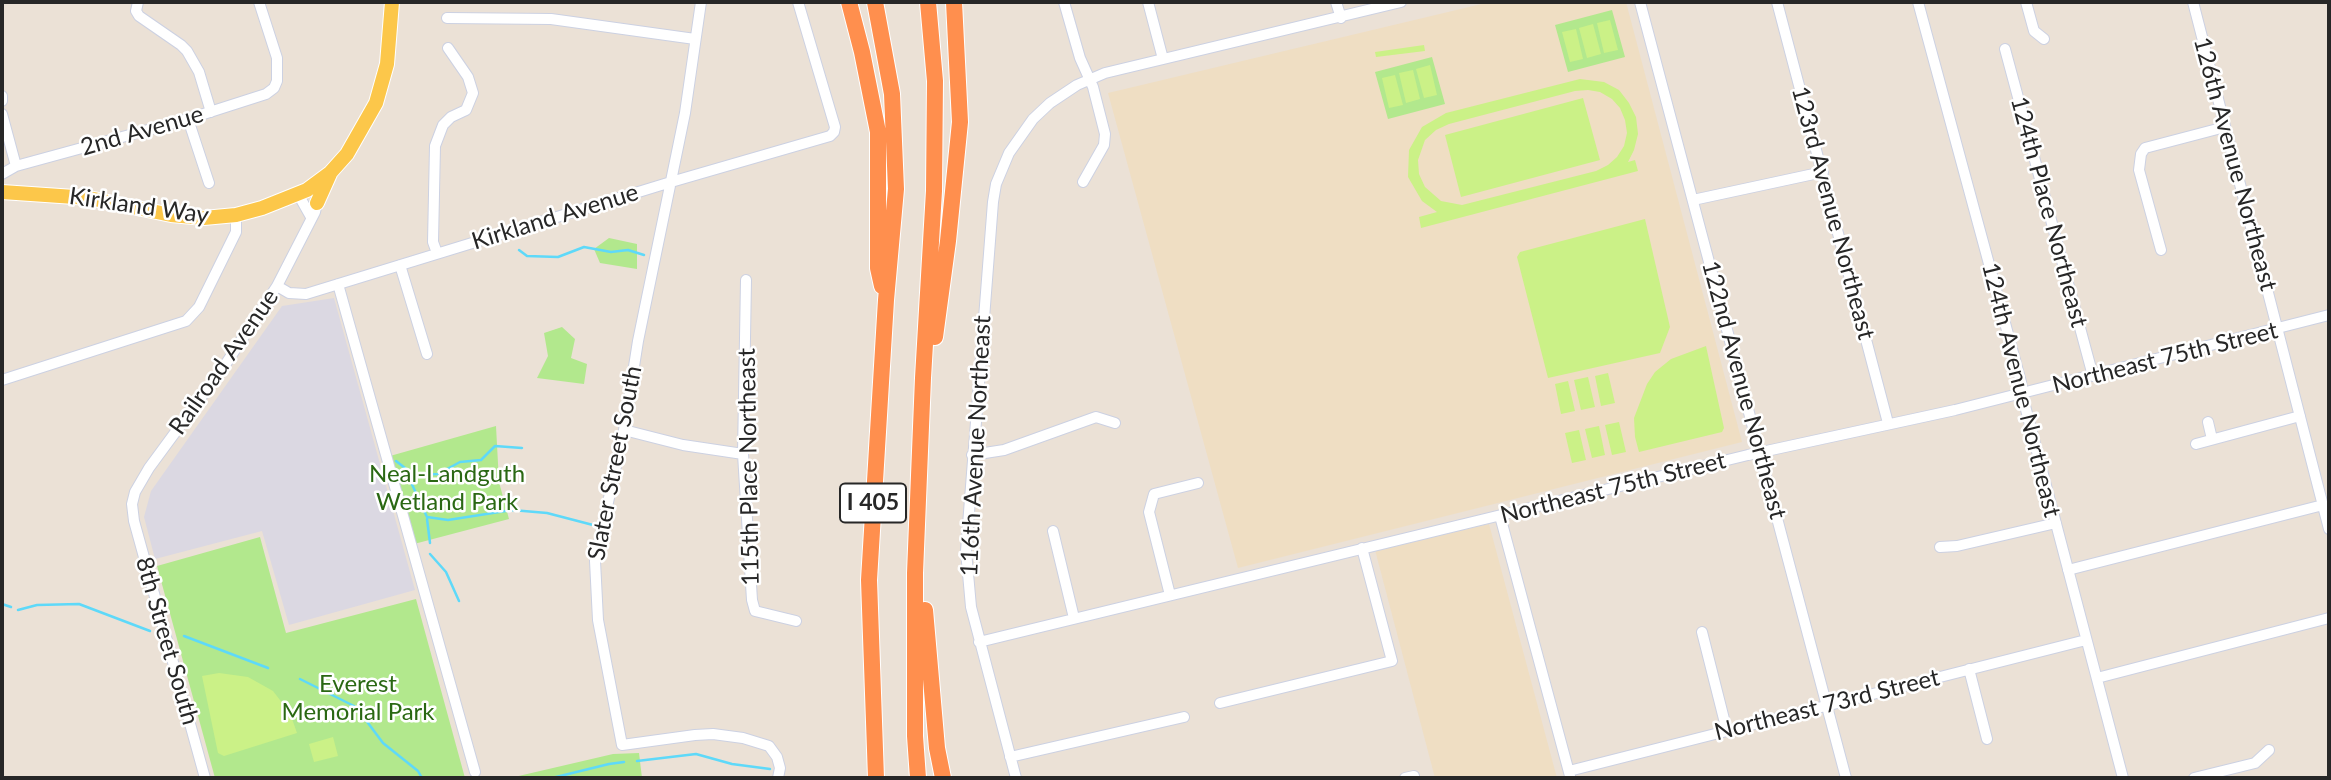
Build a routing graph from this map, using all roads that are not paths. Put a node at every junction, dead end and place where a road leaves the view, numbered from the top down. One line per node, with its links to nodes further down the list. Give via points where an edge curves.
1 (138, 2): 27 (street, via 139,16 187,51)
2 (259, 2): 27 (street, 2nd Avenue, via 276,58 274,88)
3 (393, 2): 33 (main road, Kirkland Way, via 387,64 376,103 354,143)
4 (701, 2): 21 (street, Slater Street South)
5 (798, 2): 35 (street, Kirkland Avenue, via 834,132)
6 (849, 2): 50 (highway, via 878,132 878,268)
7 (875, 2): 50 (highway, I 405, via 892,94 896,189)
8 (928, 2): 55 (highway, I 405, via 936,81)
9 (954, 2): 55 (highway, via 960,122 939,305 931,360)
10 (1064, 2): 26 (street)
11 (1147, 2): 25 (street)
12 (1336, 2): 20 (street)
13 (1401, 2): 20 (street, 116th Avenue Northeast)
14 (1640, 2): 40 (street, 122nd Avenue Northeast)
15 (1777, 2): 32 (street, 123rd Avenue Northeast)
16 (1918, 2): 57 (street, 124th Avenue Northeast)
17 (2026, 2): 22 (street, via 2034,31)
18 (2193, 2): 30 (street, 126th Avenue Northeast)
19 (447, 18): 21 (street, via 551,19)
20 (1340, 18): 25 (street, 116th Avenue Northeast)
21 (695, 38): 35 (street, Slater Street South)
22 (2044, 39)
23 (448, 48): 45 (street, via 473,93 466,110 443,125 435,146 433,242)
24 (2004, 49): 54 (street, 124th Place Northeast)
25 (1163, 59): 26 (street, 116th Avenue Northeast)
26 (1091, 79): 36 (street, via 1105,134 1104,145); 67 (street, 116th Avenue Northeast, via 1062,94 1032,119 1009,152 996,184)
27 (211, 112): 29 (street, 2nd Avenue)
28 (2, 114): 31 (street)
29 (188, 118): 31 (street, 2nd Avenue); 37 (street)
30 (2225, 127): 44 (street, via 2145,148 2141,154 2139,170); 52 (street, 126th Avenue Northeast)
31 (16, 166): 34 (street, 2nd Avenue)
32 (1823, 172): 40 (street); 61 (street, 123rd Avenue Northeast)
33 (330, 173): 38 (main road, Kirkland Way); 41 (main road)
34 (2, 174)
35 (671, 182): 45 (street, Kirkland Avenue); 62 (street, Slater Street South)
36 (1083, 182)
37 (209, 183)
38 (304, 191): 41 (street); 42 (main road, Kirkland Way); 43 (street)
39 (2, 192): 42 (main road, Kirkland Way, via 89,198 171,215)
40 (1693, 200): 65 (street, 122nd Avenue Northeast)
41 (317, 203): 43 (street, Railroad Avenue)
42 (236, 215): 56 (street, via 236,232 199,307 186,321)
43 (311, 217): 49 (street, Railroad Avenue)
44 (2161, 250)
45 (437, 253): 46 (street, Kirkland Avenue)
46 (400, 265): 48 (street, Kirkland Avenue); 53 (street)
47 (746, 280): 66 (street, 115th Place Northeast)
48 (338, 285): 49 (street, Kirkland Avenue, via 306,294 289,293); 96 (street)
49 (277, 286): 69 (street, Railroad Avenue, via 149,468)
50 (886, 300): 95 (highway, I 405, via 869,580)
51 (2329, 316): 52 (street, Northeast 75th Street)
52 (2278, 330): 54 (street, Northeast 75th Street); 58 (street, 126th Avenue Northeast)
53 (427, 354)
54 (2093, 376): 57 (street, Northeast 75th Street)
55 (923, 379): 78 (highway, I 405)
56 (2, 380)
57 (2023, 394): 61 (street, Northeast 75th Street); 72 (street, 124th Avenue Northeast)
58 (2300, 416): 63 (street); 70 (street, 126th Avenue Northeast)
59 (2208, 422): 63 (street)
60 (1115, 423): 67 (street, via 1096,417 1004,450)
61 (1888, 423): 65 (street, Northeast 75th Street)
62 (624, 430): 66 (street); 99 (street, Slater Street South, via 594,572 600,637 622,745 695,735 743,738 769,746 777,757)
63 (2212, 439): 64 (street)
64 (2196, 444)
65 (1760, 453): 71 (street, Northeast 75th Street); 89 (street, 122nd Avenue Northeast)
66 (743, 454): 82 (street, 115th Place Northeast, via 755,611)
67 (972, 455): 85 (street, 116th Avenue Northeast, via 967,574)
68 (1198, 483): 79 (street, via 1154,494 1149,517)
69 (132, 504): 98 (street, 8th Street South)
70 (2326, 511): 73 (street, 126th Avenue Northeast); 77 (street)
71 (1500, 516): 76 (street, Northeast 75th Street); 97 (street)
72 (2056, 523): 75 (street); 77 (street, 124th Avenue Northeast)
73 (2329, 529)
74 (1053, 531): 80 (street)
75 (1940, 547)
76 (1362, 548): 79 (street, Northeast 75th Street); 88 (street, via 1392,661)
77 (2068, 570): 84 (street, 124th Avenue Northeast)
78 (915, 573): 102 (highway, I 405); 103 (highway, via 925,594)
79 (1171, 595): 80 (street, Northeast 75th Street)
80 (1074, 618): 85 (street, Northeast 75th Street)
81 (2329, 618): 87 (street)
82 (796, 621)
83 (1702, 632): 91 (street)
84 (2087, 639): 86 (street, Northeast 73rd Street); 87 (street, 124th Avenue Northeast)
85 (979, 642): 94 (street, 116th Avenue Northeast)
86 (1969, 669): 89 (street, Northeast 73rd Street); 92 (street)
87 (2097, 678): 106 (street, 124th Avenue Northeast)
88 (1220, 703)
89 (1827, 704): 91 (street, Northeast 73rd Street); 105 (street, 122nd Avenue Northeast)
90 (1184, 717): 94 (street)
91 (1727, 731): 97 (street, Northeast 73rd Street)
92 (1987, 739)
93 (2269, 750): 107 (street, via 2255,763)
94 (1010, 757): 104 (street, 116th Avenue Northeast)
95 (874, 759): 100 (highway); 101 (highway, I 405)
96 (475, 772)
97 (1570, 775)
98 (205, 778)
99 (778, 778)
100 (868, 778)
101 (876, 778)
102 (918, 778)
103 (943, 778)
104 (1016, 778)
105 (1846, 778)
106 (2123, 778)
107 (2194, 778)

